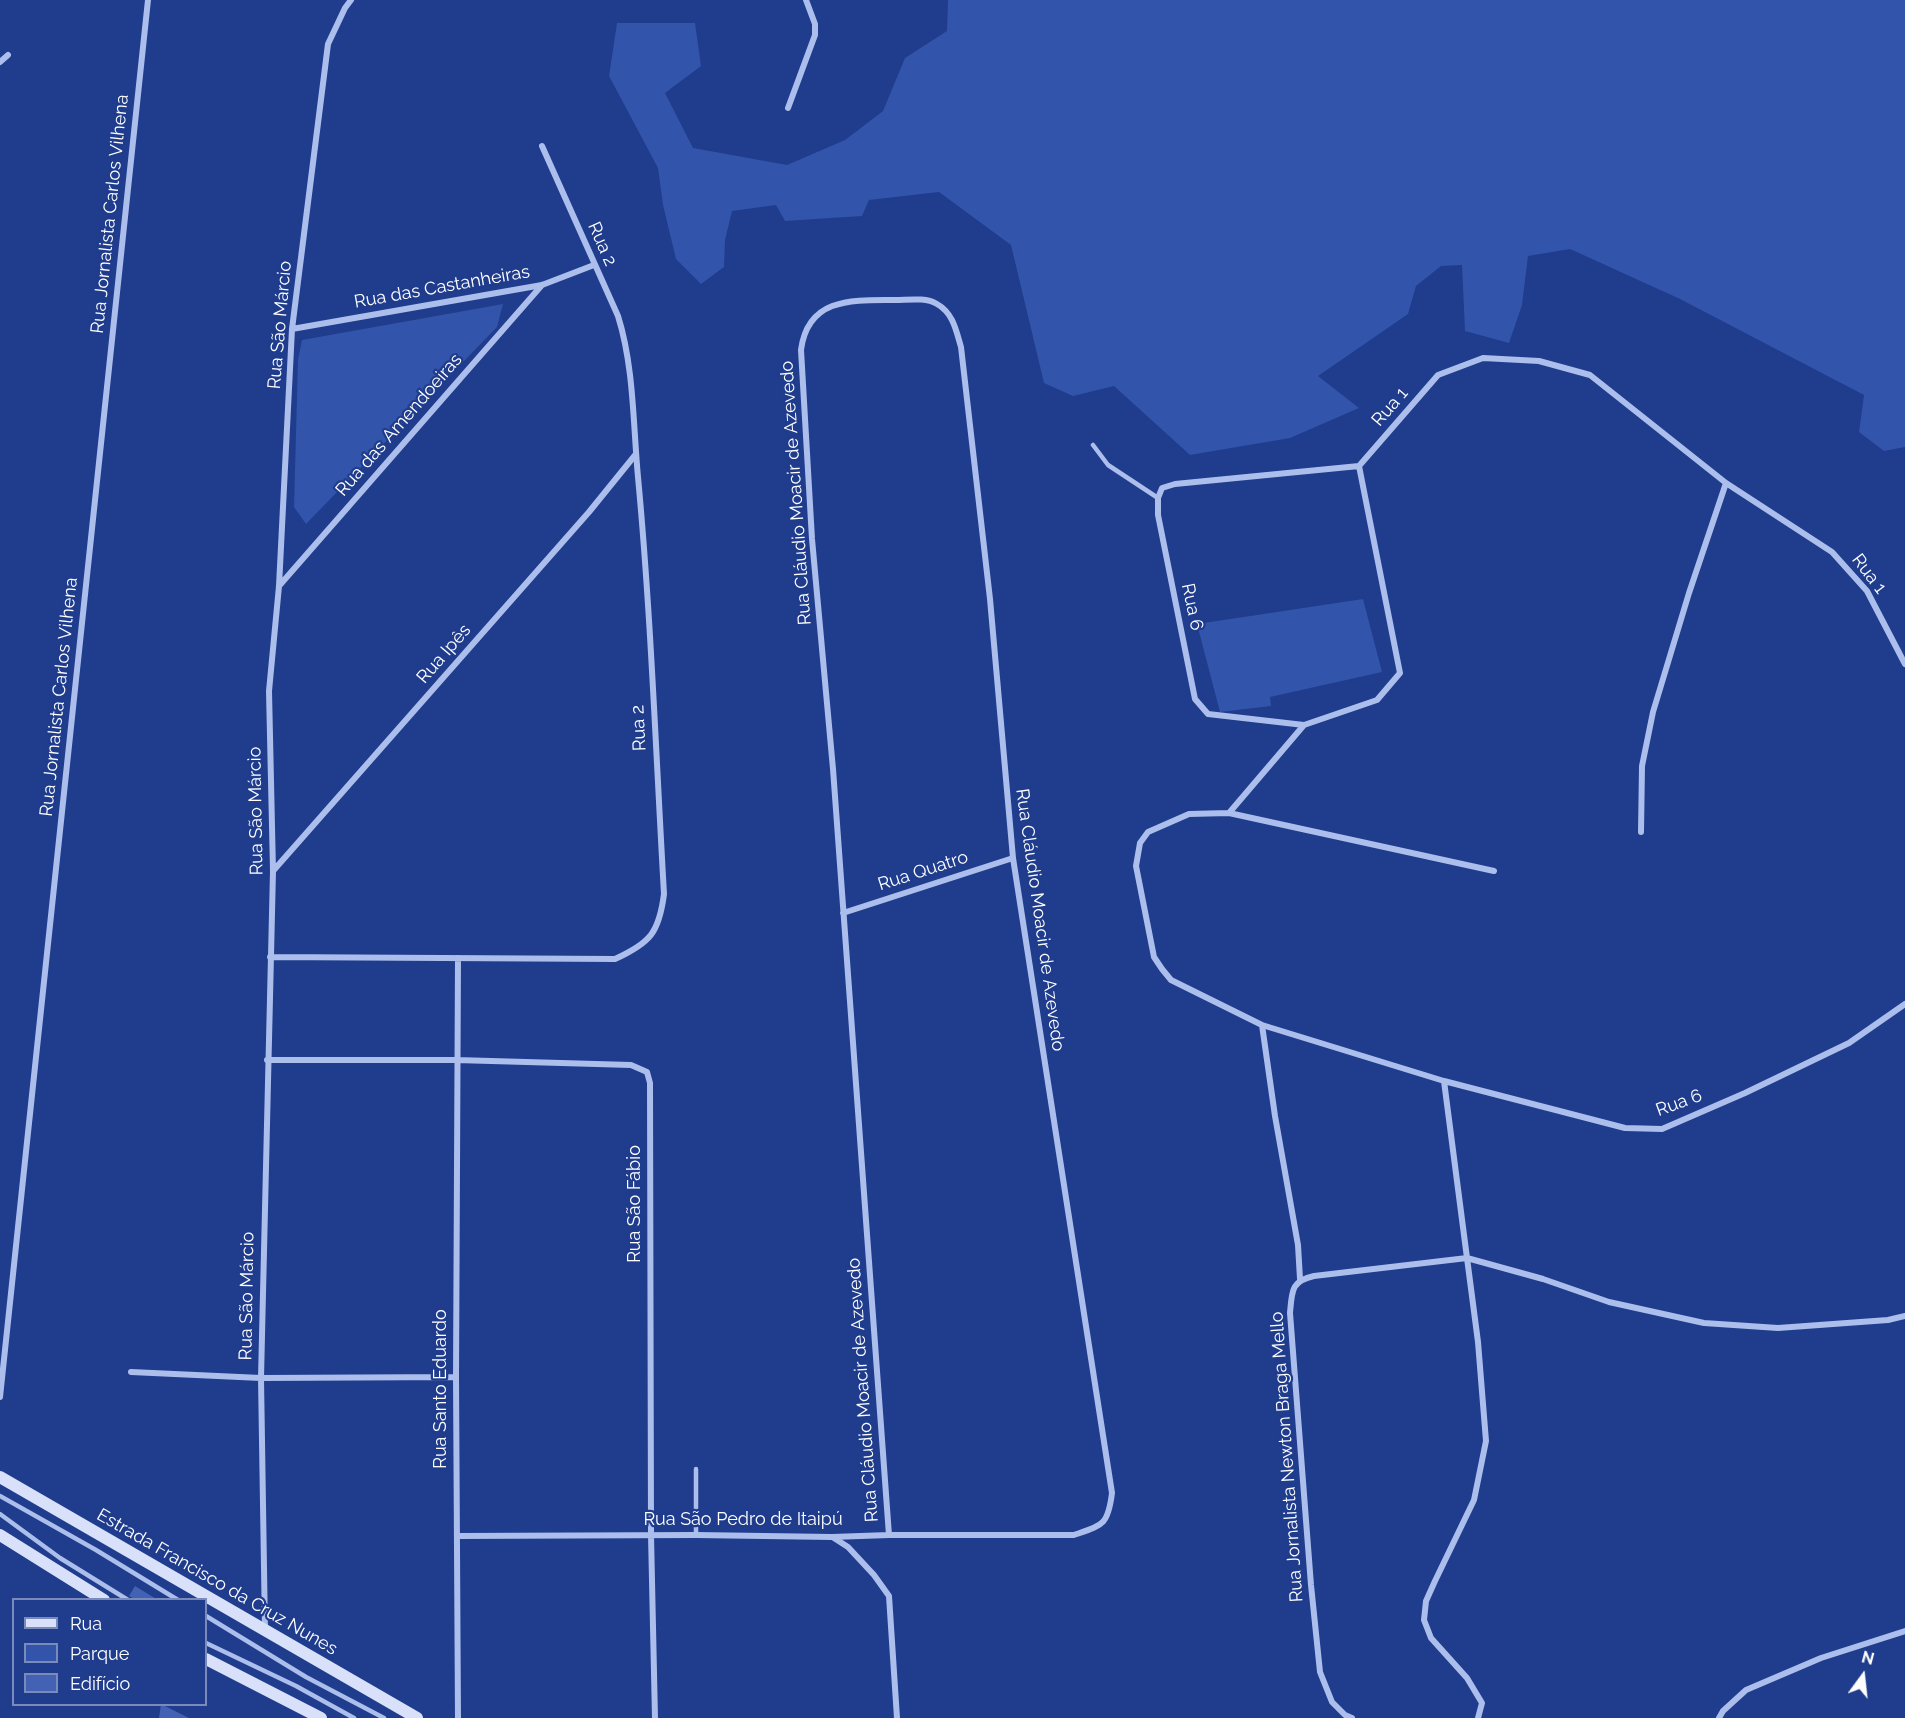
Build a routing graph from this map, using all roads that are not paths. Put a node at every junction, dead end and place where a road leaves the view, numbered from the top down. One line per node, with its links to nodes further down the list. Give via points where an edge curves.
1 (148, 0): 38 (street, Rua Jornalista Carlos Vilhena)
2 (351, 0): 10 (street, Rua São Márcio, via 328,44)
3 (806, 0): 6 (street, via 815,35)
4 (8, 55): 5 (street)
5 (0, 62)
6 (788, 108)
7 (542, 146): 8 (street, Rua 2)
8 (594, 265): 9 (street, Rua das Castanheiras); 12 (street, Rua 2, via 625,338)
9 (542, 285): 10 (street, Rua das Castanheiras); 16 (street, Rua das Amendoeiras)
10 (292, 329): 16 (street, Rua São Márcio)
11 (1093, 445): 15 (lane, via 1108,465)
12 (636, 454): 22 (street, Rua Ipês); 26 (street, Rua 2, via 664,883 661,918 639,948 615,959)
13 (1359, 466): 14 (street, Rua 1, via 1438,375 1483,358 1539,361 1590,375); 15 (street, via 1175,484 1162,488); 18 (street, via 1400,673 1377,700)
14 (1726, 483): 17 (street, Rua 1, via 1832,552 1867,591); 20 (street, via 1653,712 1642,766)
15 (1158, 498): 18 (street, Rua 6, via 1158,515 1195,699 1208,714)
16 (279, 586): 22 (street, Rua São Márcio, via 269,691)
17 (1905, 663)
18 (1304, 725): 19 (street)
19 (1229, 813): 23 (street, Rua 6); 28 (street, Rua 6, via 1189,814 1148,832 1140,843 1136,866 1154,957 1162,969 1171,980)
20 (1641, 832)
21 (1013, 858): 24 (street, Rua Quatro); 24 (street, Rua Cláudio Moacir de Azevedo, via 990,599 961,347 955,324 947,312 930,300 850,300 827,308 810,321 801,350); 41 (street, Rua Cláudio Moacir de Azevedo)
22 (273, 871): 25 (street, Rua São Márcio)
23 (1494, 871)
24 (843, 913): 47 (street, Rua Cláudio Moacir de Azevedo)
25 (270, 957): 26 (street, Rua 2); 29 (street, Rua São Márcio)
26 (458, 958): 30 (street, Rua Santo Eduardo)
27 (1905, 1004): 31 (street, Rua 6, via 1848,1043 1662,1129 1625,1128)
28 (1262, 1025): 31 (street, Rua 6); 33 (street, via 1298,1245)
29 (267, 1060): 30 (street, Rua São Fábio); 37 (street, Rua São Márcio)
30 (456, 1060): 36 (street, Rua Santo Eduardo); 45 (street, Rua São Fábio, via 631,1065 642,1068 648,1076)
31 (1444, 1081): 32 (street)
32 (1467, 1258): 33 (street); 34 (street, via 1609,1302 1704,1323 1778,1328); 66 (street, via 1486,1441 1474,1500 1426,1601 1424,1620 1431,1638 1467,1678 1482,1703)
33 (1300, 1279): 65 (street, Rua Jornalista Newton Braga Mello, via 1291,1298 1290,1313 1320,1672 1332,1702)
34 (1905, 1316)
35 (131, 1371): 37 (street)
36 (456, 1377): 37 (street); 48 (street, Rua Santo Eduardo)
37 (261, 1378): 54 (street, Rua São Márcio)
38 (0, 1397)
39 (696, 1469): 46 (lane)
40 (0, 1477): 54 (main road, Estrada Francisco da Cruz Nunes)
41 (1112, 1493): 47 (street, Rua São Pedro de Itaipú, via 1107,1517 1099,1526 1074,1535)
42 (0, 1496): 52 (lane)
43 (0, 1514): 51 (lane, via 60,1558)
44 (0, 1535): 50 (main road)
45 (651, 1535): 46 (street, Rua São Pedro de Itaipú); 48 (street, Rua São Pedro de Itaipú); 63 (street, Rua São Fábio)
46 (696, 1535): 49 (street, Rua São Pedro de Itaipú)
47 (889, 1535): 49 (street, Rua São Pedro de Itaipú)
48 (457, 1536): 62 (street, Rua Santo Eduardo)
49 (832, 1537): 64 (street, via 848,1547 889,1596)
50 (102, 1598)
51 (127, 1598)
52 (176, 1598)
53 (207, 1617): 60 (lane, via 306,1677)
54 (265, 1631): 61 (main road, Estrada Francisco da Cruz Nunes)
55 (1905, 1631): 67 (street, via 1821,1658 1746,1690)
56 (207, 1643): 59 (lane)
57 (207, 1660): 58 (main road)
58 (321, 1718)
59 (354, 1718)
60 (384, 1718)
61 (417, 1718)
62 (458, 1718)
63 (655, 1718)
64 (897, 1718)
65 (1352, 1718)
66 (1478, 1718)
67 (1719, 1718)

